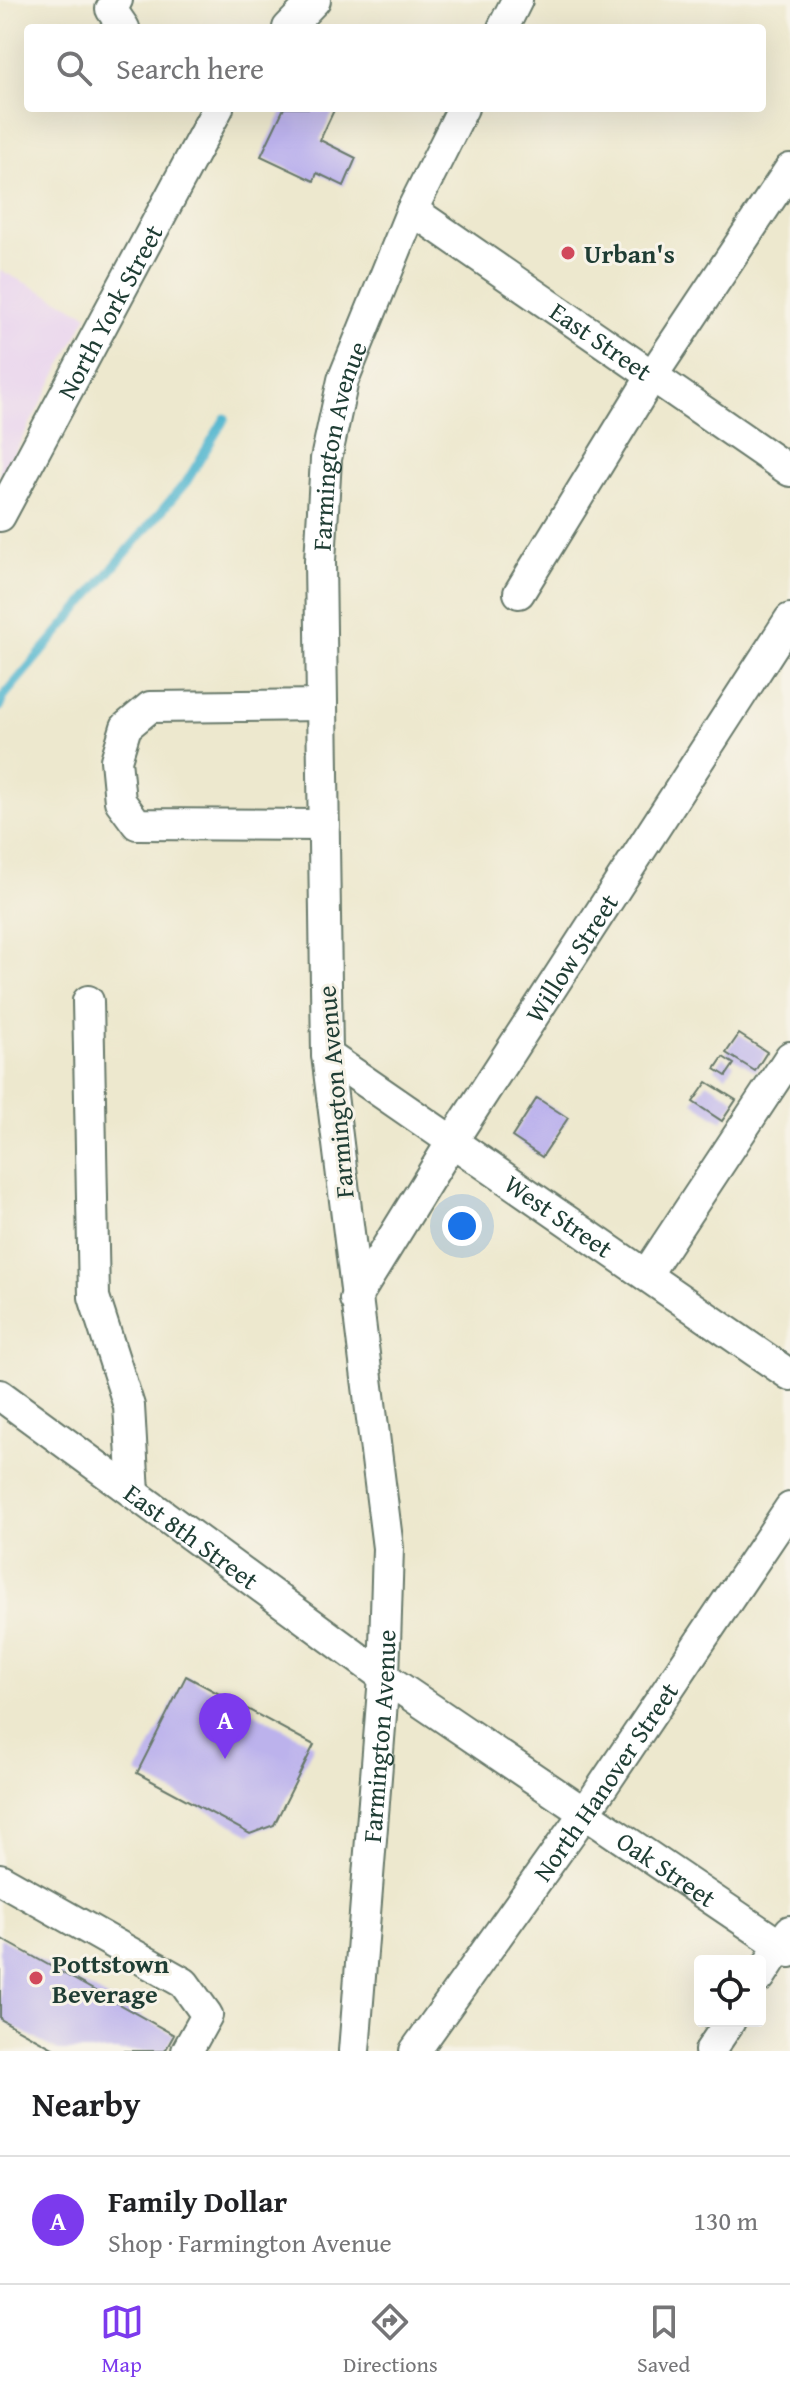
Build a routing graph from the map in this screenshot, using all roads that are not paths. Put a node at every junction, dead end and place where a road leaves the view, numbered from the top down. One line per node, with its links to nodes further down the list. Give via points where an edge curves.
1 (117, 0): 4 (street, via 111,9)
2 (315, 0): 5 (street)
3 (517, 0): 6 (street)
4 (121, 24)
5 (292, 24)
6 (505, 24)
7 (216, 112): 13 (street, North York Street)
8 (461, 112): 10 (street, Farmington Avenue)
9 (790, 169): 11 (street)
10 (412, 210): 11 (street, East Street); 16 (street, Farmington Avenue, via 343,380 326,459 320,561)
11 (652, 376): 12 (street, East Street); 14 (street)
12 (790, 471)
13 (0, 516)
14 (519, 593)
15 (790, 619): 21 (street, Willow Street)
16 (322, 705): 17 (street, Farmington Avenue); 17 (street, via 150,707 126,727 116,760 120,801 137,824)
17 (324, 825): 19 (street, Farmington Avenue)
18 (88, 1001): 26 (street, via 92,1283 129,1406)
19 (327, 1055): 21 (street, West Street); 23 (street, Farmington Avenue)
20 (790, 1057): 22 (street)
21 (453, 1140): 22 (street, West Street); 23 (street, Willow Street)
22 (646, 1275): 24 (street, West Street)
23 (355, 1299): 28 (street, Farmington Avenue, via 388,1548)
24 (790, 1375)
25 (0, 1395): 26 (street, East 8th Street)
26 (134, 1493): 28 (street, East 8th Street)
27 (790, 1508): 29 (street, North Hanover Street)
28 (384, 1677): 29 (street, Oak Street); 35 (street, Farmington Avenue)
29 (586, 1811): 31 (street, Oak Street); 36 (street, North Hanover Street)
30 (0, 1879): 34 (street, via 184,1983 207,2015)
31 (787, 1943): 32 (street)
32 (766, 1969)
33 (726, 2027): 37 (street)
34 (187, 2051)
35 (354, 2051)
36 (415, 2051)
37 (710, 2051)

